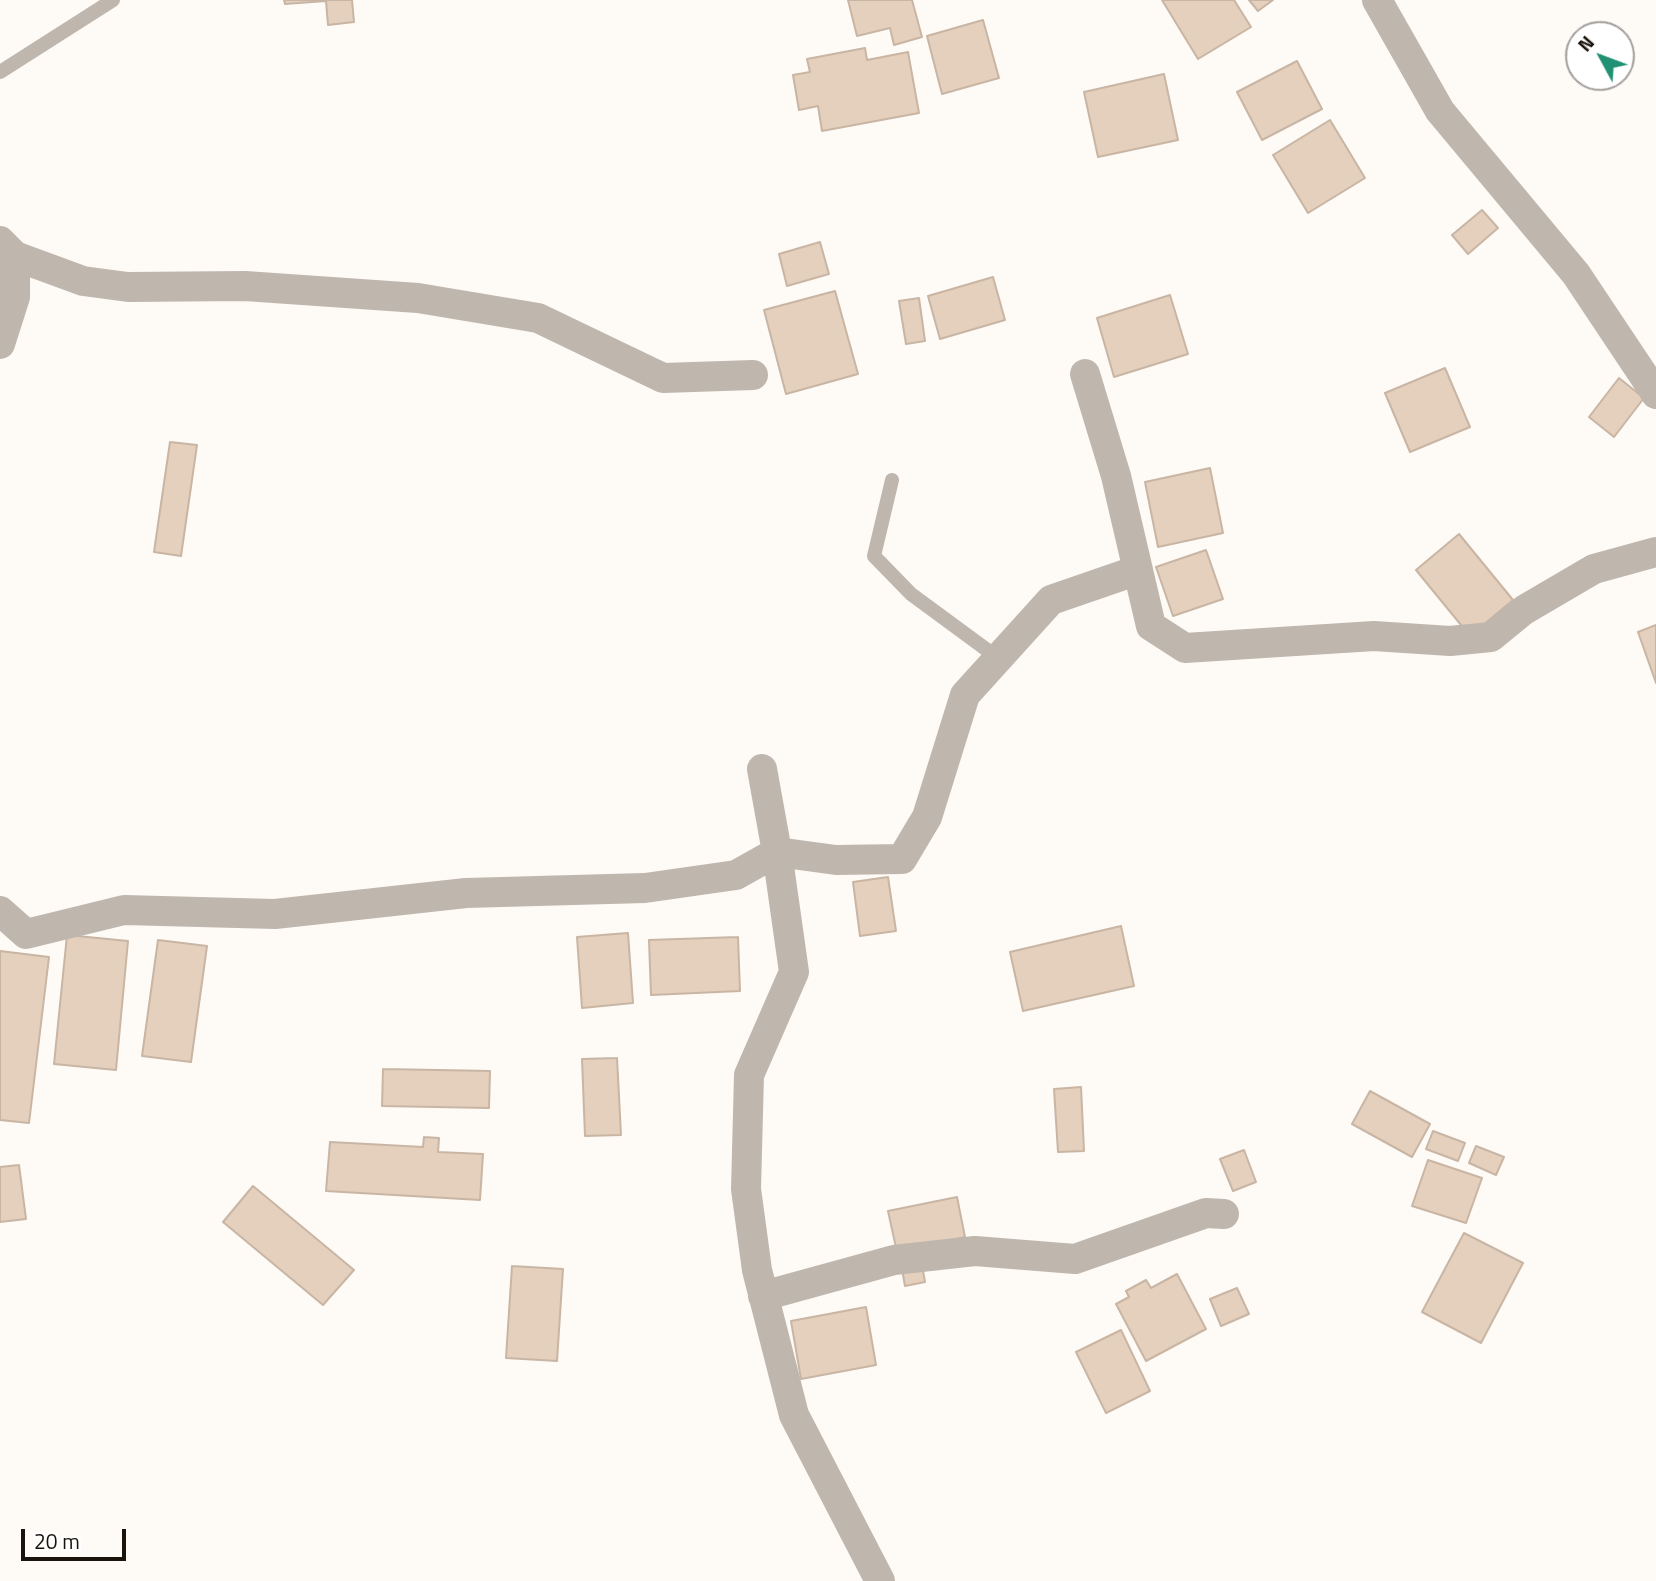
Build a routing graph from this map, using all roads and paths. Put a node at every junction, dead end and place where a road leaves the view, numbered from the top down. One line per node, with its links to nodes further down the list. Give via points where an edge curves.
1 (113, 0): 3 (lane)
2 (1377, 0): 8 (street, via 1440,111 1576,274)
3 (0, 72)
4 (8, 248): 5 (street, via 15,297); 7 (street, via 83,281 128,287 245,286 418,298 538,318 663,378)
5 (0, 344)
6 (1085, 374): 11 (street)
7 (753, 375)
8 (1656, 394)
9 (892, 480): 12 (lane, via 874,556 911,594)
10 (1656, 552): 11 (street, via 1594,569 1524,610 1491,637 1450,641 1374,636 1185,648 1151,626)
11 (1138, 570): 12 (street, via 1051,600)
12 (998, 658): 14 (street, via 965,695 927,817 902,859 835,860)
13 (762, 769): 14 (street)
14 (776, 852): 15 (street, via 736,875 645,888 466,893 275,914 124,910 26,934); 17 (street, via 794,972 749,1075 746,1189)
15 (0, 911)
16 (1224, 1214): 17 (street, via 1206,1213 1075,1259 975,1251 894,1260)
17 (763, 1296): 18 (street, via 794,1415)
18 (880, 1581)

